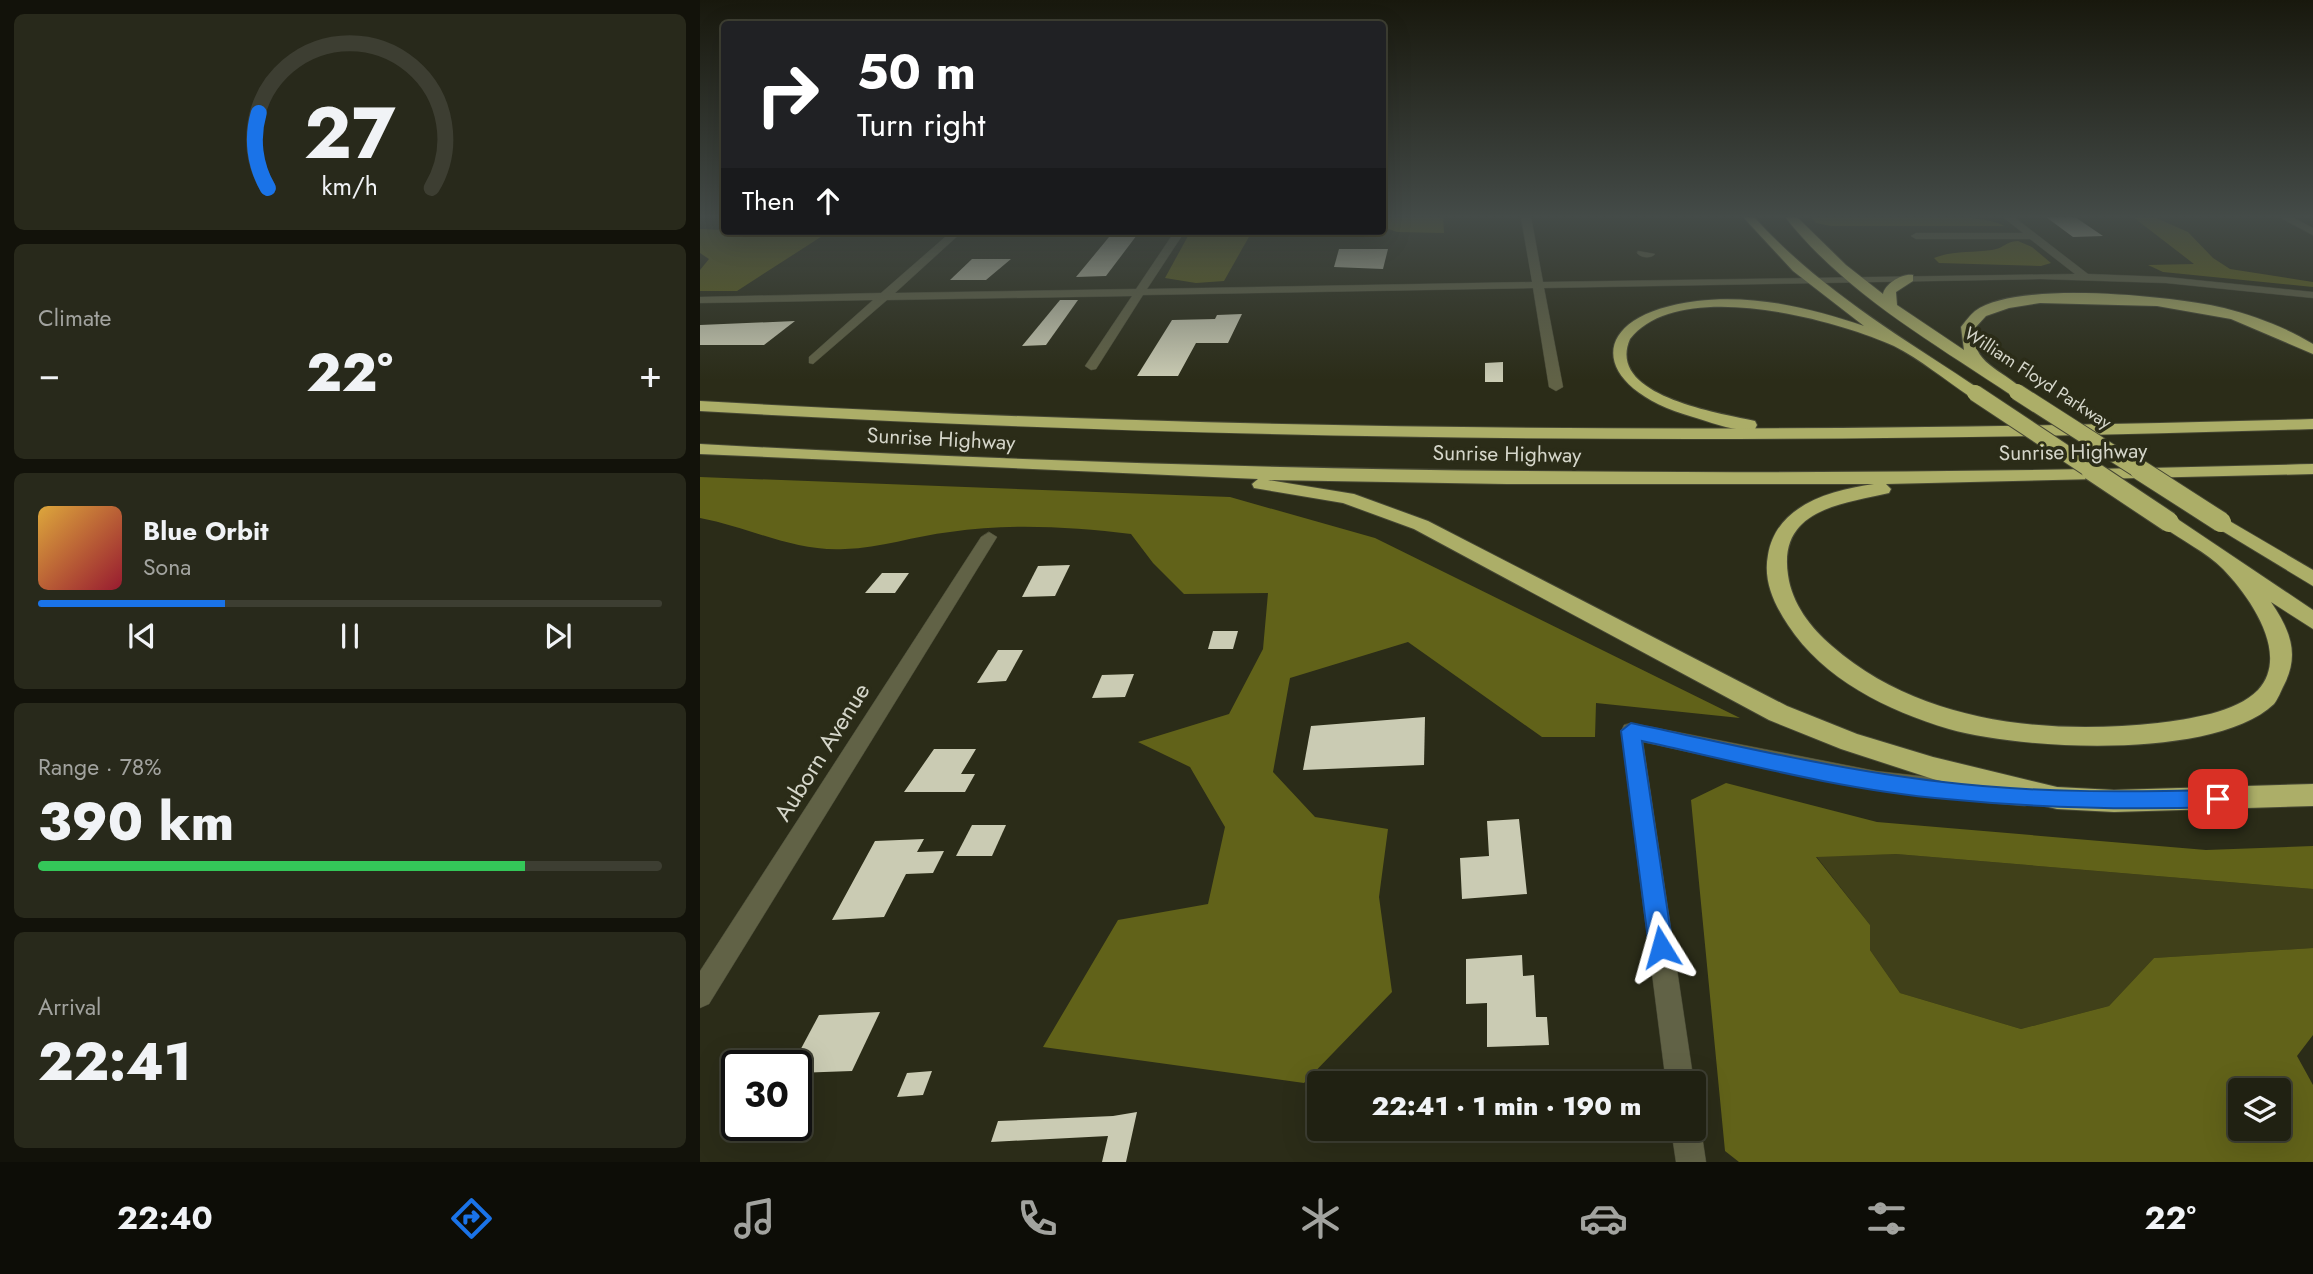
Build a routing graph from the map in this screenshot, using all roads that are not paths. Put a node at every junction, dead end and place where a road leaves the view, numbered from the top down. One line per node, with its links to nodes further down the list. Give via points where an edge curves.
1 (913, 271): 14 (street)
2 (1155, 271): 12 (street)
3 (1535, 271): 11 (street)
4 (1802, 271): 10 (highway)
5 (1844, 271): 9 (highway, William Floyd Parkway)
6 (2078, 271): 7 (street)
7 (2084, 276): 8 (street); 13 (street)
8 (1908, 278): 9 (street); 16 (highway, via 1889,291)
9 (1852, 279): 10 (street); 16 (highway, William Floyd Parkway)
10 (1812, 280): 11 (street); 17 (highway)
11 (1537, 286): 12 (street); 22 (street)
12 (1142, 291): 14 (street); 20 (street)
13 (2313, 295)
14 (886, 296): 15 (street); 19 (street)
15 (700, 300)
16 (1890, 308): 21 (highway, William Floyd Parkway)
17 (1906, 346): 27 (highway, via 1814,314 1742,304 1666,311 1636,324 1621,342 1619,356 1625,373 1641,389 1668,404 1718,419); 33 (highway, bridge)
18 (2313, 350): 21 (highway, via 2255,322 2194,306 2123,298 2038,300 1996,306 1973,319 1967,338)
19 (813, 360)
20 (1091, 366)
21 (1980, 367): 34 (highway, William Floyd Parkway, bridge)
22 (1556, 387)
23 (700, 406): 27 (highway, Sunrise Highway, via 1213,428)
24 (2313, 412): 26 (highway)
25 (2313, 424): 26 (highway, Sunrise Highway)
26 (2188, 428): 27 (highway, Sunrise Highway)
27 (1824, 435)
28 (700, 449): 30 (highway, Sunrise Highway)
29 (2313, 468): 31 (highway, Sunrise Highway)
30 (1131, 469): 31 (highway, Sunrise Highway, via 1679,478); 39 (highway, via 1276,486 1369,505 1445,537 1812,728 1933,768)
31 (2009, 477): 33 (highway, via 1865,490 1811,508 1787,531 1779,550 1776,573 1791,613 1812,640 1861,680 1904,704 1952,721 2030,734 2180,731 2246,713 2260,704 2278,681 2282,656 2275,629)
32 (989, 537): 40 (street, Auborn Avenue)
33 (2228, 562): 35 (highway)
34 (2313, 579)
35 (2276, 595): 36 (highway); 37 (highway)
36 (2313, 614)
37 (2313, 621)
38 (2313, 795): 39 (highway, via 2171,801)
39 (2057, 799): 41 (street, via 1872,780 1631,731)
40 (700, 995)
41 (1678, 1071)
42 (1688, 1141): 43 (street)
43 (1691, 1162)

